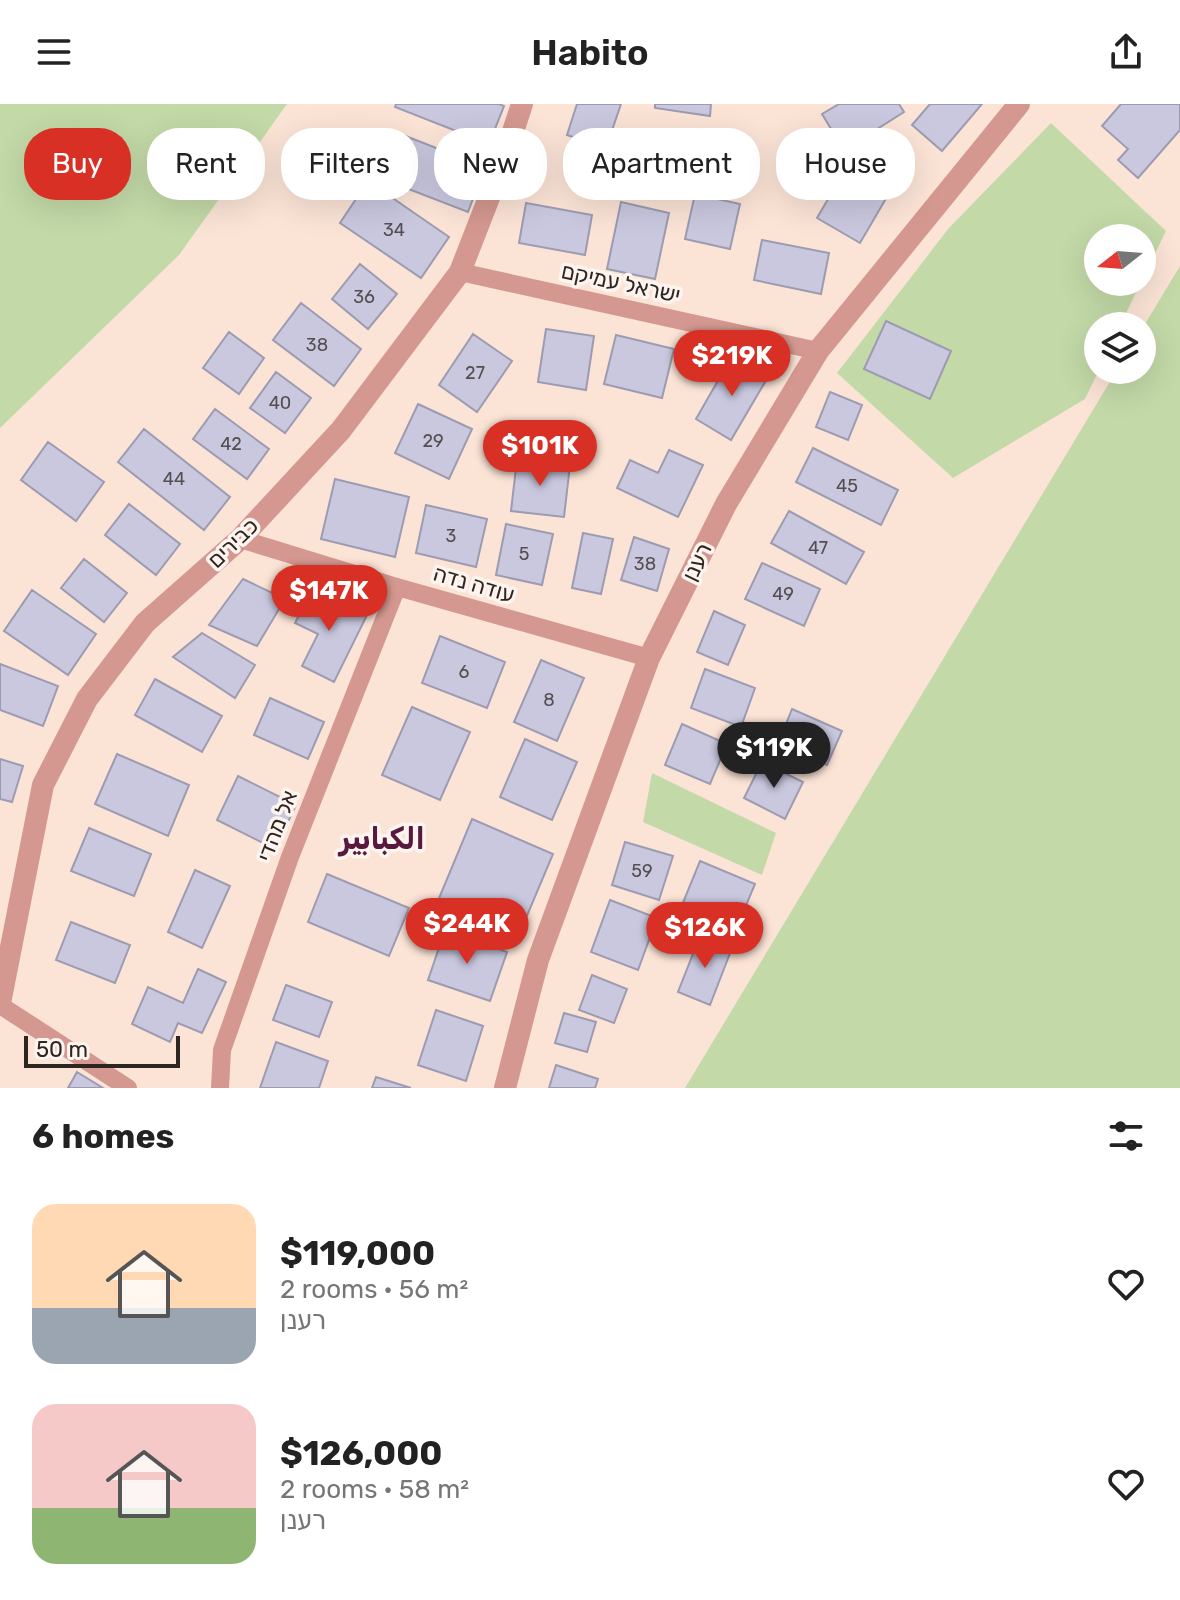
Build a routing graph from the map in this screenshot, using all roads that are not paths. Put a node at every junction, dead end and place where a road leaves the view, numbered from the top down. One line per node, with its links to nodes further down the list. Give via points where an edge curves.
1 (522, 104): 3 (street, כבירים)
2 (1019, 104): 4 (street, רענן)
3 (460, 272): 4 (street, ישראל עמיקם); 5 (street, כבירים, via 341,430)
4 (818, 351): 7 (street, רענן, via 726,504)
5 (240, 539): 6 (street, עודה נדה); 8 (street, כבירים, via 145,623 87,699 43,785)
6 (397, 587): 7 (street, עודה נדה); 10 (street, אל מהדי, via 290,857 222,1050)
7 (649, 658): 11 (street, רענן, via 538,960)
8 (0, 1004): 9 (street)
9 (128, 1088)
10 (220, 1088)
11 (505, 1088)

